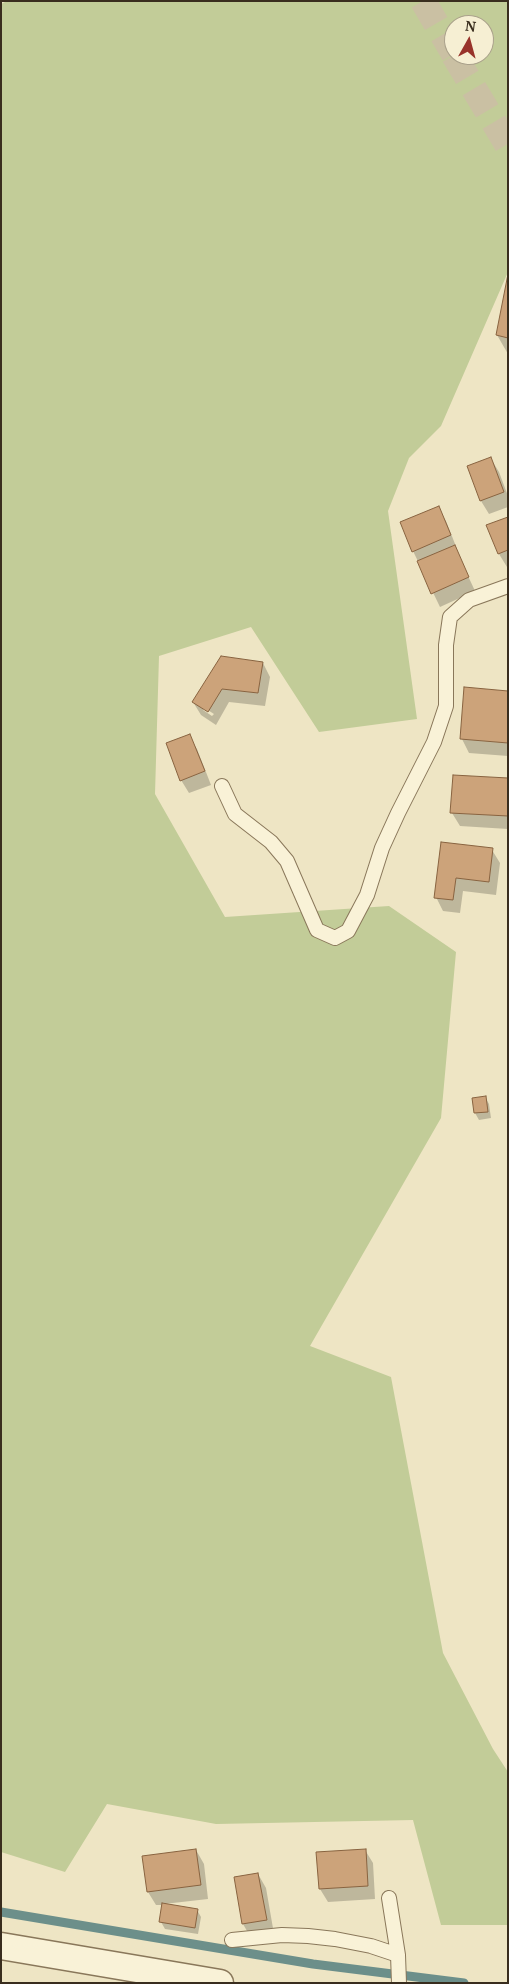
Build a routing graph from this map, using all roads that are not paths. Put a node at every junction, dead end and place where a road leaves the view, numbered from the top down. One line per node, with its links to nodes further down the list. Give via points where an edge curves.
1 (508, 586): 2 (lane, via 469,600 450,617 446,644 446,706 434,742 382,848 367,895 348,931 335,938 317,930 287,861 271,842 235,814)
2 (222, 786)
3 (389, 1898): 6 (lane)
4 (232, 1940): 6 (lane, via 282,1936 334,1939 371,1946)
5 (1, 1946): 7 (street)
6 (399, 1960): 8 (lane)
7 (220, 1983)
8 (399, 1983)

